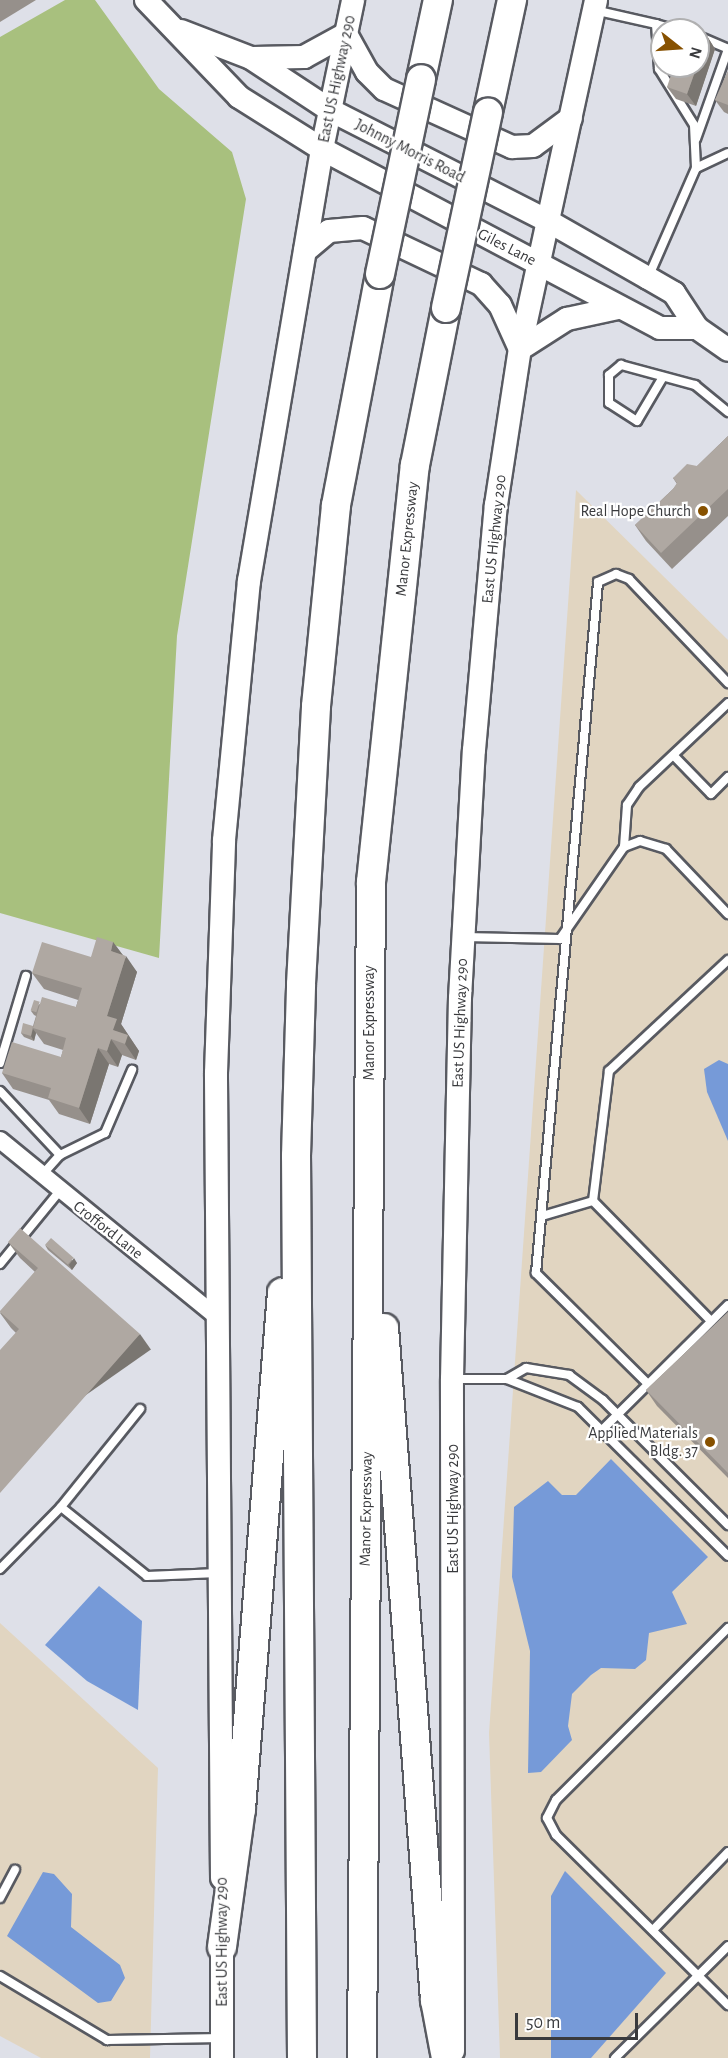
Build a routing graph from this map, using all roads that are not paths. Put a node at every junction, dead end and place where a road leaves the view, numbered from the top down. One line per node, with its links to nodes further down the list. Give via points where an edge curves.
1 (146, 0): 7 (main road, Johnny Morris Road)
2 (353, 0): 8 (main road, East US Highway 290)
3 (438, 0): 44 (highway, bridge, via 336,505 319,682)
4 (512, 0): 46 (highway, Manor Expressway, bridge, via 415,465 372,882)
5 (595, 5): 6 (lane); 14 (main road, East US Highway 290)
6 (650, 22)
7 (177, 30): 11 (main road, Johnny Morris Road); 16 (main road, Johnny Morris Road, via 239,97)
8 (346, 34): 11 (main road, via 304,57); 13 (main road, East US Highway 290); 14 (main road, via 367,72 384,89 512,147 533,146)
9 (710, 41): 10 (lane)
10 (728, 49): 15 (lane)
11 (251, 58): 13 (main road, Johnny Morris Road)
12 (665, 78): 15 (lane, via 693,124)
13 (330, 110): 16 (main road, East US Highway 290); 19 (main road, Johnny Morris Road)
14 (571, 118): 19 (main road, East US Highway 290)
15 (695, 142): 18 (lane)
16 (322, 149): 20 (main road, East US Highway 290); 21 (main road, Giles Lane)
17 (728, 153): 18 (lane)
18 (696, 168): 22 (lane)
19 (548, 221): 21 (main road, East US Highway 290); 22 (main road)
20 (305, 251): 25 (main road, via 329,231 363,228 482,284 500,305); 52 (main road, East US Highway 290, via 249,581 224,840 216,1072)
21 (539, 263): 23 (main road, Giles Lane); 25 (main road, East US Highway 290)
22 (648, 278): 24 (main road, via 674,293)
23 (618, 308): 24 (main road, Giles Lane, via 660,328); 25 (main road, via 567,319)
24 (697, 328): 26 (main road)
25 (520, 350): 36 (main road, East US Highway 290, via 496,505)
26 (728, 350)
27 (663, 377): 27 (lane, via 621,365 609,375 609,403 637,421); 28 (lane, via 695,385)
28 (728, 412)
29 (728, 683): 35 (lane, via 629,579 616,574 598,582)
30 (728, 703): 31 (lane)
31 (674, 756): 32 (lane, via 711,794); 33 (lane, via 627,804)
32 (728, 777)
33 (624, 847): 34 (lane, via 639,841 666,849); 35 (lane)
34 (728, 914)
35 (569, 930): 36 (lane, via 554,941); 49 (lane)
36 (464, 936): 54 (main road, East US Highway 290)
37 (728, 960): 48 (lane, via 609,1071)
38 (26, 976): 39 (lane)
39 (0, 1063)
40 (132, 1070): 43 (lane, via 105,1133)
41 (0, 1091): 43 (lane)
42 (0, 1140): 45 (street, Crofford Lane)
43 (60, 1155): 45 (lane)
44 (296, 1156): 71 (highway, via 264,1461 241,1809); 76 (highway)
45 (41, 1176): 47 (street, Crofford Lane)
46 (370, 1190): 77 (highway, Manor Expressway); 78 (highway, via 435,2000)
47 (59, 1192): 50 (lane); 52 (street, Crofford Lane)
48 (593, 1201): 49 (lane); 53 (lane)
49 (542, 1216): 56 (lane, via 536,1273)
50 (0, 1264)
51 (728, 1305): 53 (lane)
52 (218, 1318): 64 (main road, East US Highway 290)
53 (711, 1321): 56 (lane)
54 (452, 1379): 55 (lane); 79 (main road, East US Highway 290)
55 (507, 1379): 58 (lane, via 526,1368 556,1371 580,1382); 59 (lane, via 522,1389 562,1399)
56 (648, 1384): 58 (lane)
57 (140, 1409): 60 (lane)
58 (618, 1415): 59 (lane); 61 (lane)
59 (602, 1430): 62 (lane)
60 (61, 1507): 63 (lane); 64 (lane, via 147,1576)
61 (728, 1525)
62 (728, 1556)
63 (0, 1569)
64 (219, 1573): 71 (main road, East US Highway 290)
65 (728, 1628): 69 (lane, via 556,1800 547,1818 556,1835)
66 (728, 1852): 69 (lane)
67 (15, 1870): 68 (lane)
68 (0, 1898)
69 (653, 1930): 73 (lane)
70 (728, 1946): 73 (lane)
71 (222, 1947): 75 (main road, East US Highway 290)
72 (0, 1976): 75 (lane, via 106,2040)
73 (699, 1976): 74 (lane); 80 (lane)
74 (728, 2005)
75 (222, 2048)
76 (302, 2058)
77 (362, 2058)
78 (446, 2058)
79 (453, 2058)
80 (615, 2058)

